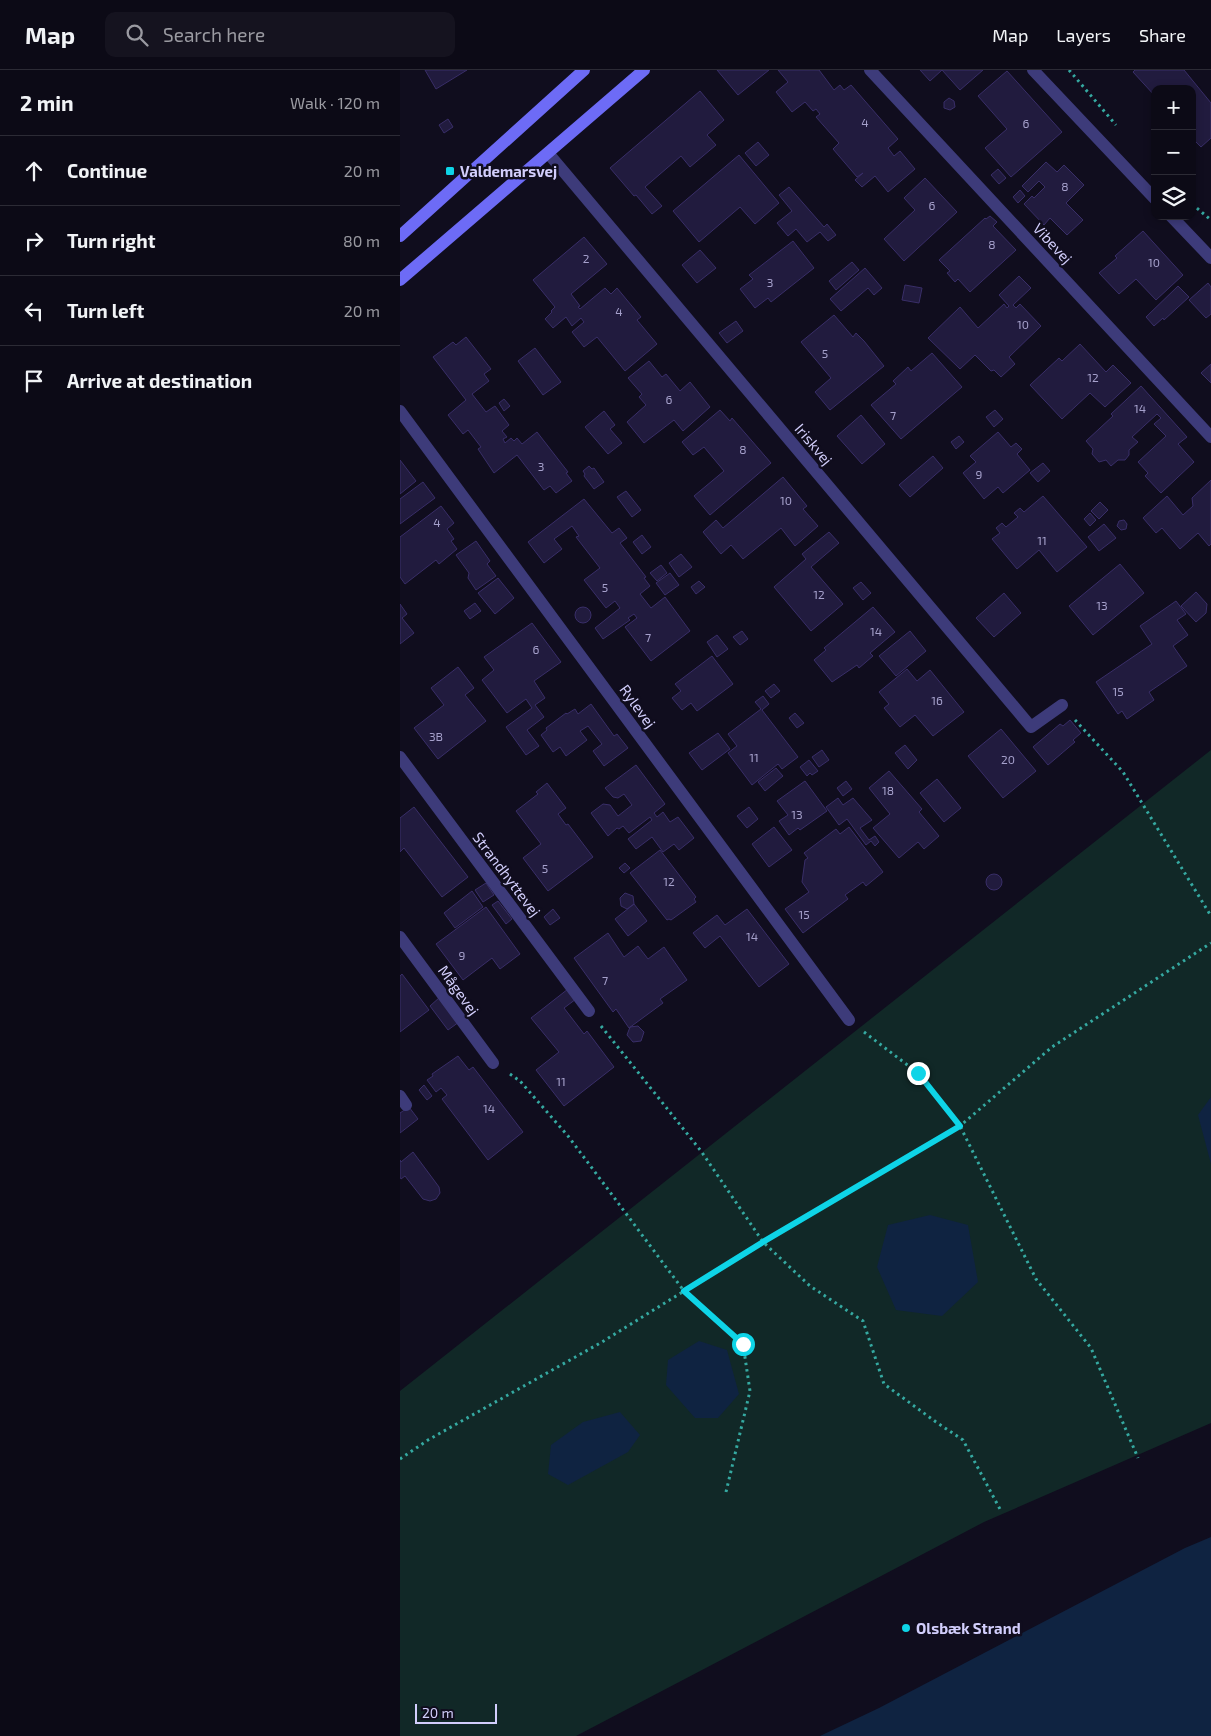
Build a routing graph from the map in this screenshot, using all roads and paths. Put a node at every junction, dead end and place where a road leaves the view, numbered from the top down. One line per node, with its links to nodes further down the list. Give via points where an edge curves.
1 (584, 70): 12 (main road)
2 (644, 70): 7 (main road)
3 (870, 70): 16 (street, Vibevej)
4 (1033, 70): 8 (street)
5 (1069, 70): 6 (path)
6 (1118, 128)
7 (548, 153): 14 (main road); 17 (street, Iriskvej, via 1031,727)
8 (1151, 195)
9 (1196, 207): 11 (path)
10 (1175, 220): 13 (street)
11 (1211, 220)
12 (400, 236)
13 (1211, 258)
14 (400, 280)
15 (400, 411): 23 (street, Rylevej)
16 (1211, 437)
17 (1062, 705): 19 (path, via 1123,772)
18 (400, 757): 22 (street, Strandhyttevej)
19 (1211, 916)
20 (400, 937): 24 (street, Mågevej)
21 (1211, 943): 25 (path, via 1052,1047)
22 (589, 1011): 26 (path, via 701,1151)
23 (849, 1020): 25 (path, via 918,1073)
24 (493, 1062): 27 (path, via 520,1081 568,1136)
25 (960, 1126): 26 (path); 28 (path, via 1036,1278 1091,1348)
26 (763, 1242): 27 (path); 31 (path, via 810,1286 863,1321 884,1384 963,1440)
27 (684, 1291): 29 (path); 30 (path, via 743,1344 750,1391)
28 (1138, 1458)
29 (400, 1459)
30 (726, 1492)
31 (1001, 1512)

